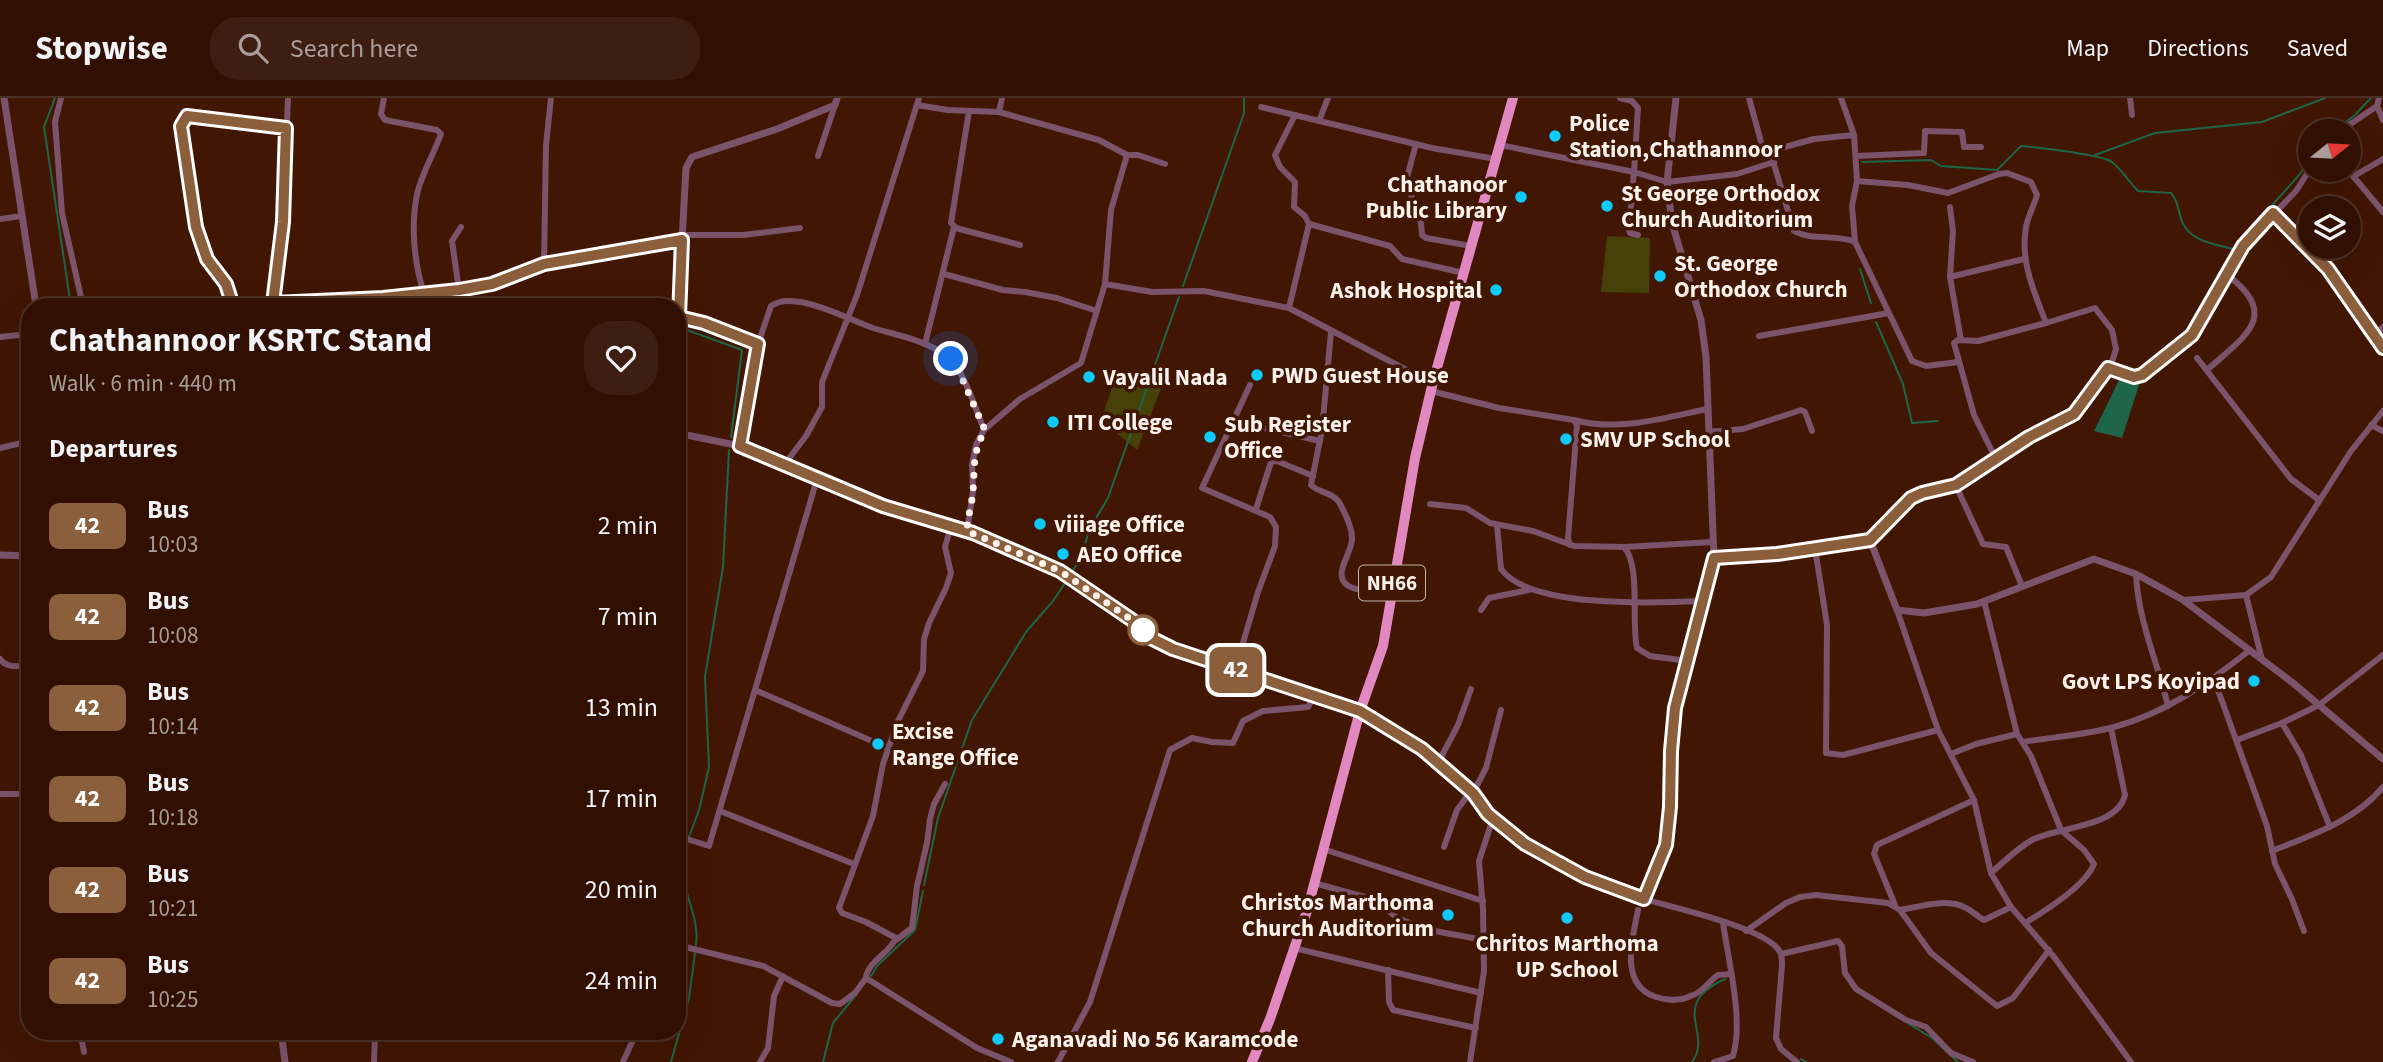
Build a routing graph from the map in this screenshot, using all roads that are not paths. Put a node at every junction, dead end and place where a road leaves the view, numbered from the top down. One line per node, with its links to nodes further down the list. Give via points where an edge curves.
1 (4, 98): 47 (street)
2 (61, 98): 68 (street, via 55,122 62,213)
3 (288, 98): 25 (street)
4 (384, 98): 66 (street, via 381,114 385,120 441,134 416,205 416,264)
5 (551, 98): 59 (street)
6 (1002, 98): 19 (street)
7 (1328, 98): 24 (street)
8 (1513, 98): 28 (highway, NH66 / NH66)
9 (1620, 98): 39 (street, via 1638,108)
10 (1676, 98): 41 (street)
11 (1749, 98): 30 (street, via 1763,149)
12 (1841, 98): 26 (street)
13 (2130, 98): 21 (street)
14 (918, 101): 18 (street); 77 (street)
15 (836, 102): 32 (street); 54 (street, via 777,129 692,158 686,168)
16 (2378, 102): 22 (street); 23 (street)
17 (1261, 107): 20 (street)
18 (970, 111): 19 (street); 50 (street, via 951,217)
19 (999, 112): 31 (street, via 1099,140)
20 (1295, 115): 24 (street); 49 (street, via 1275,155 1295,182 1293,203)
21 (2132, 115)
22 (2356, 119)
23 (2383, 120)
24 (1319, 121): 27 (street)
25 (286, 128): 69 (street, via 191,116 181,123 196,227 207,259); 70 (street, via 283,222)
26 (1854, 135): 30 (street, via 1814,139); 33 (street)
27 (1416, 144): 34 (street); 57 (street, via 1406,181 1422,235)
28 (1500, 145): 34 (highway, NH66 / NH66); 39 (street)
29 (1981, 147): 33 (street, via 1964,147 1962,132 1925,131 1924,153)
30 (1770, 151): 36 (street)
31 (1128, 155): 37 (street); 64 (street, via 1111,210)
32 (818, 156)
33 (1856, 156): 40 (street)
34 (1496, 159): 57 (highway, NH66 / NH66)
35 (2383, 159): 38 (street)
36 (1774, 162): 41 (street, via 1737,174); 55 (street, via 1794,231)
37 (1166, 164)
38 (2361, 169)
39 (1634, 172): 41 (street); 53 (street, via 1629,230)
40 (1857, 181): 55 (street, via 1852,220); 58 (street, via 1948,193 1999,174 2021,177 2031,182 2037,195 2026,226)
41 (1667, 182): 95 (street, via 1672,223 1702,320)
42 (2302, 182): 46 (street)
43 (2358, 182): 45 (street)
44 (1950, 207): 63 (street)
45 (2383, 212)
46 (2273, 213): 62 (street, via 2243,246); 81 (street, via 2328,269)
47 (22, 216): 48 (street); 67 (street)
48 (0, 219)
49 (1309, 224): 60 (street, via 1390,246 1402,259); 73 (street)
50 (954, 227): 56 (street); 61 (street)
51 (461, 228): 65 (street, via 452,241)
52 (800, 228): 54 (street)
53 (1638, 234)
54 (683, 238): 59 (street); 72 (street)
55 (1855, 242): 75 (street)
56 (1020, 245)
57 (1471, 246): 60 (highway, NH66 / NH66)
58 (2024, 259): 63 (street); 78 (street)
59 (544, 264): 65 (street, via 492,284)
60 (1464, 273): 94 (highway, NH66 / NH66)
61 (944, 274): 74 (street); 87 (street)
62 (2226, 274): 91 (street, via 2192,335 2149,371 2134,377); 92 (street, via 2245,289 2255,314 2249,329)
63 (1950, 277): 85 (street)
64 (1105, 284): 73 (street, via 1153,292 1204,291); 74 (street)
65 (459, 290): 66 (street)
66 (424, 294): 71 (street)
67 (35, 298)
68 (81, 298)
69 (231, 298)
70 (274, 298)
71 (383, 298)
72 (680, 298)
73 (1289, 308): 80 (street)
74 (1097, 311): 100 (street, via 1081,363 1020,398)
75 (1889, 313): 83 (street); 90 (street, via 1912,361 1926,366)
76 (686, 318): 86 (street)
77 (849, 318): 86 (street, via 815,305 775,302); 87 (street); 110 (street, via 822,382 822,407)
78 (2046, 323): 85 (street, via 1978,341); 91 (street, via 2090,308 2099,310 2116,341)
79 (2383, 327): 81 (street)
80 (1331, 332): 94 (street); 105 (street)
81 (2374, 334): 88 (street)
82 (21, 335): 84 (street)
83 (1759, 336)
84 (0, 337)
85 (1961, 340): 90 (street, via 1954,343)
86 (758, 344): 107 (street)
87 (925, 344): 100 (street, via 957,367)
88 (2383, 348)
89 (2197, 358): 92 (street)
90 (1958, 362): 109 (street, via 1979,430)
91 (2108, 368): 109 (street, via 2074,414)
92 (2207, 370): 114 (street, via 2291,479)
93 (1250, 384): 98 (street)
94 (1432, 386): 97 (street, via 1499,408); 131 (highway, NH66 / NH66)
95 (1707, 409): 97 (street, via 1633,424); 102 (street)
96 (2383, 411): 99 (street)
97 (1574, 420): 122 (street)
98 (1233, 421): 105 (street); 116 (street, via 1202,488)
99 (2371, 425): 101 (street); 114 (street)
100 (985, 430): 119 (street, via 972,465)
101 (2383, 431)
102 (1707, 432): 103 (street, via 1743,429 1801,410); 121 (street)
103 (1812, 432)
104 (686, 435): 107 (street)
105 (1320, 441): 111 (street)
106 (21, 443): 108 (street)
107 (740, 446): 110 (street)
108 (0, 448)
109 (1996, 459): 113 (street)
110 (784, 465): 112 (street)
111 (1313, 476): 116 (street, via 1271,462); 131 (street, via 1312,487 1337,499 1351,533 1343,580 1353,588)
112 (817, 479): 118 (street, via 907,515); 148 (street)
113 (1956, 485): 120 (street, via 1911,498); 129 (street, via 1983,544 2006,547)
114 (2319, 500): 132 (street, via 2271,577)
115 (1430, 504): 117 (street, via 1466,508)
116 (1256, 509): 145 (street, via 1274,521 1276,538)
117 (1497, 525): 122 (street, via 1533,531); 130 (street, via 1500,569)
118 (951, 526): 119 (street); 160 (street, via 945,547 951,573 924,639 923,671)
119 (967, 531): 145 (street, via 1060,571 1151,638)
120 (1870, 540): 124 (street); 138 (street)
121 (1713, 542): 123 (street); 127 (street)
122 (1570, 545): 123 (street)
123 (1624, 547): 136 (street, via 1634,571)
124 (1815, 548): 127 (street); 156 (street, via 1827,617 1826,753 1843,755)
125 (0, 555): 126 (street)
126 (21, 556)
127 (1714, 558): 134 (street)
128 (2136, 574): 129 (street, via 2094,559); 133 (street); 151 (street, via 2143,623)
129 (2022, 586): 135 (street)
130 (1531, 590): 136 (street); 137 (street, via 1489,598)
131 (1390, 593): 153 (highway, NH66 / NH66, via 1383,646)
132 (2246, 594): 133 (street); 142 (street)
133 (2183, 600): 139 (street)
134 (1704, 601): 136 (street); 143 (street)
135 (1984, 601): 138 (street, via 1924,613); 157 (street)
136 (1633, 604): 143 (street, via 1641,652)
137 (1481, 610)
138 (1897, 610): 156 (street)
139 (2250, 650): 142 (street); 146 (street)
140 (2383, 654): 150 (street)
141 (0, 659): 144 (street, via 6,665)
142 (2262, 660): 150 (street)
143 (1688, 661): 181 (street, via 1675,708 1666,845)
144 (21, 666)
145 (1235, 670): 149 (street)
146 (2214, 678): 151 (street); 158 (street)
147 (1471, 689): 163 (street)
148 (755, 690): 160 (street); 170 (street)
149 (1314, 696): 153 (street); 213 (street, via 1308,707 1263,711 1243,721 1233,743 1192,738 1170,750 1090,1002)
150 (2319, 705): 154 (street); 162 (street)
151 (2168, 706): 155 (street)
152 (1501, 710): 166 (street, via 1486,768)
153 (1360, 711): 163 (street); 176 (highway, NH66 / NH66)
154 (2282, 723): 158 (street); 172 (street, via 2301,755)
155 (2111, 728): 159 (street); 173 (street, via 2125,799 2092,824)
156 (1938, 730): 161 (street)
157 (2017, 734): 159 (street); 161 (street)
158 (2237, 740): 177 (street)
159 (2023, 741): 173 (street)
160 (888, 748): 178 (street, via 873,816)
161 (1951, 754): 169 (street)
162 (2383, 759)
163 (1438, 763): 166 (street)
164 (944, 783): 190 (street, via 930,819 912,928)
165 (2383, 788): 172 (street)
166 (1472, 792): 171 (street); 175 (street, via 1457,810)
167 (21, 793): 168 (street)
168 (0, 794)
169 (1974, 800): 179 (street); 184 (street, via 1877,845 1874,854)
170 (720, 811): 174 (street, via 709,846); 178 (street)
171 (1493, 818): 181 (street, via 1558,864); 182 (street, via 1479,861)
172 (2330, 827): 177 (street)
173 (2061, 830): 179 (street, via 2023,846); 187 (street, via 2092,860 2092,868 2063,897)
174 (686, 839)
175 (1444, 847)
176 (1323, 849): 180 (highway, NH66 / NH66); 182 (street)
177 (2272, 850): 189 (street)
178 (854, 864): 190 (street, via 839,911)
179 (1991, 873): 183 (street)
180 (1314, 883): 191 (street, via 1376,900 1397,918 1429,930); 193 (highway, NH66 / NH66)
181 (1644, 899): 186 (street)
182 (1483, 901): 191 (street)
183 (2011, 907): 184 (street, via 1984,920 1955,904); 187 (street)
184 (1897, 908): 188 (street, via 1852,898 1800,897); 194 (street, via 1931,953 1997,1006 2013,998)
185 (1639, 910): 197 (street, via 1630,958 1642,990 1665,1000 1680,1000 1702,990 1714,976)
186 (1723, 922): 188 (street); 197 (street)
187 (2025, 923): 194 (street)
188 (1746, 931): 195 (street)
189 (2304, 931)
190 (896, 940): 199 (street, via 866,971)
191 (1484, 940): 200 (street)
192 (686, 947): 198 (street, via 748,961)
193 (1294, 948): 196 (street); 214 (highway, NH66 / NH66)
194 (2049, 950): 218 (street)
195 (1781, 954): 207 (street, via 1776,1038); 217 (street, via 1838,941 1845,973 1856,989 1926,1027 1951,1053)
196 (1388, 970): 200 (street); 201 (street, via 1393,1010)
197 (1731, 974): 216 (street, via 1734,1053)
198 (783, 976): 199 (street, via 840,1004); 211 (street, via 774,996 768,1048)
199 (866, 978): 212 (street, via 977,1048)
200 (1481, 993): 201 (street)
201 (1476, 1028): 215 (street)
202 (82, 1040): 206 (street)
203 (283, 1040): 208 (street)
204 (375, 1040): 209 (street)
205 (633, 1040): 210 (street)
206 (84, 1052)
207 (1796, 1061)
208 (285, 1062)
209 (374, 1062)
210 (623, 1062)
211 (760, 1062)
212 (1011, 1062)
213 (1058, 1062)
214 (1252, 1062)
215 (1471, 1062)
216 (1714, 1062)
217 (1973, 1062)
218 (2131, 1062)

